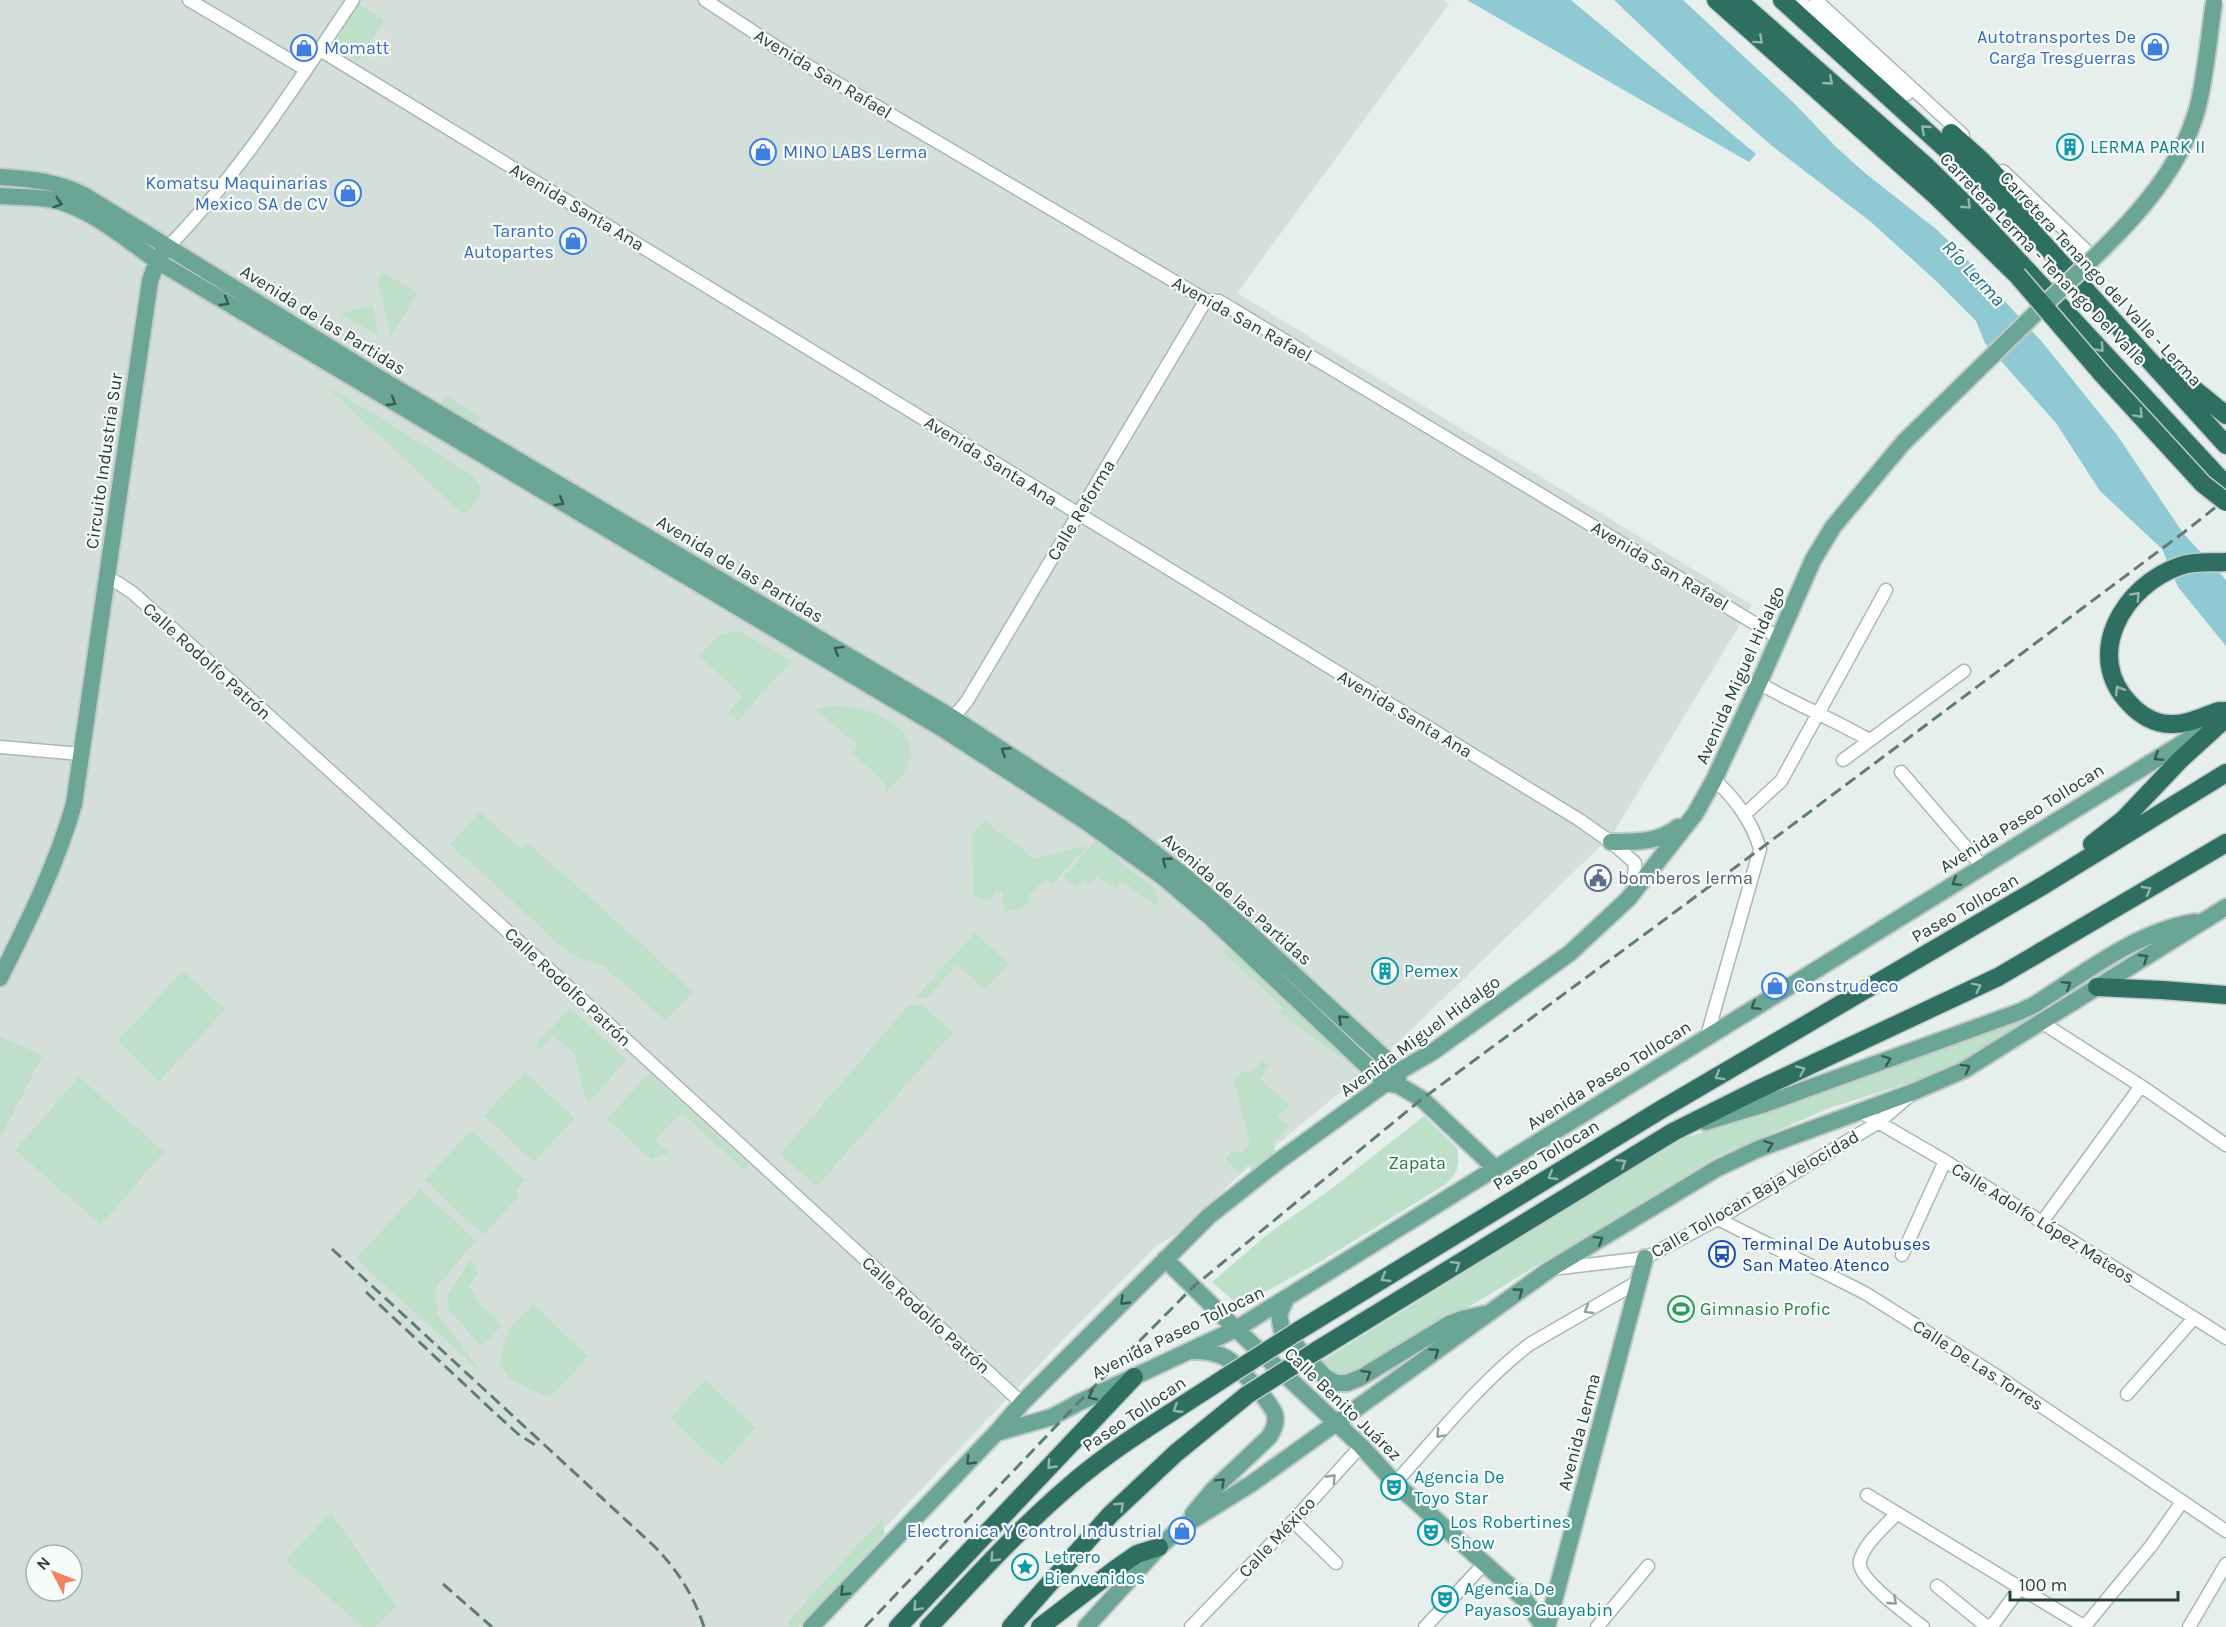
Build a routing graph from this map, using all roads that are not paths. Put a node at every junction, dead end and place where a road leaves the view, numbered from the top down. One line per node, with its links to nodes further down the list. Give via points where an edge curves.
1 (189, 0): 11 (street)
2 (353, 0): 10 (street, Circuito Industria Sur)
3 (705, 0): 18 (street, Avenida San Rafael, via 838,84)
4 (1716, 0): 19 (highway, one-way to 19, bridge, via 1936,196)
5 (1738, 0): 22 (highway, Carretera Lerma - Tenango Del Valle, one-way to 22, via 1925,165 2001,240)
6 (1782, 0): 21 (highway, Carretera Tenango del Valle - Lerma, one-way to 6, via 2021,218)
7 (1799, 0): 12 (street)
8 (1816, 0): 16 (street)
9 (2214, 1): 16 (main road, Avenida Miguel Hidalgo, bridge, via 2198,106 2186,140 2173,166 2152,193)
10 (320, 50): 11 (street, Circuito Industria Sur); 24 (street, Avenida Santa Ana)
11 (305, 69): 15 (street, Circuito Industria Sur, via 234,173)
12 (1951, 133): 20 (highway, via 2013,192 2184,381)
13 (0, 177): 15 (main road, Avenida de las Partidas, via 69,187)
14 (0, 196): 17 (main road, Avenida de las Partidas, one-way to 17, via 61,202 100,222)
15 (168, 247): 17 (main road, Circuito Industria Sur); 33 (main road, Avenida de las Partidas, one-way to 15, via 376,376)
16 (2093, 257): 19 (main road, Avenida Miguel Hidalgo, bridge)
17 (157, 261): 26 (main road, Circuito Industria Sur, via 150,281); 55 (main road, Avenida de las Partidas, one-way to 55, via 1033,786 1126,849 1189,898)
18 (1206, 300): 24 (street, Calle Reforma); 28 (street, Avenida San Rafael, via 1229,308)
19 (2043, 306): 23 (highway, one-way to 23, bridge, via 2203,484); 28 (main road, Avenida Miguel Hidalgo, via 1903,443 1833,527 1813,560)
20 (2226, 415)
21 (2226, 445)
22 (2226, 485)
23 (2226, 502)
24 (1079, 515): 33 (street, Calle Reforma); 43 (street, Avenida Santa Ana)
25 (2226, 562): 32 (highway, one-way to 25, via 2219,711 2177,724 2150,719 2132,707 2119,690 2110,671 2108,647 2119,617 2150,582 2180,566)
26 (107, 578): 36 (main road, Circuito Industria Sur); 79 (street, Calle Rodolfo Patrón, via 134,593)
27 (1886, 590): 31 (street)
28 (1779, 638): 30 (main road, Avenida Miguel Hidalgo)
29 (1964, 671): 34 (street)
30 (1759, 683): 31 (street); 40 (main road, Avenida Miguel Hidalgo)
31 (1818, 712): 34 (street); 42 (street, via 1781,781)
32 (2226, 715): 45 (main road, Avenida Paseo Tollocan, one-way to 45); 46 (highway, via 2124,819)
33 (953, 718): 55 (main road, Avenida de las Partidas, one-way to 33, via 1244,928 1186,877 1122,828)
34 (1869, 740): 37 (street)
35 (0, 747): 36 (street)
36 (81, 754): 50 (main road, Circuito Industria Sur, via 67,830)
37 (1843, 760)
38 (1901, 772): 45 (street)
39 (2226, 773): 46 (highway, Paseo Tollocan)
40 (1714, 780): 41 (main road, Avenida Miguel Hidalgo); 42 (street)
41 (1695, 814): 43 (main road, via 1668,835); 47 (main road, Avenida Miguel Hidalgo)
42 (1744, 815): 54 (street, via 1760,849)
43 (1611, 842): 47 (street, Avenida Santa Ana, via 1635,863)
44 (2226, 843): 60 (highway, one-way to 44, via 1998,977)
45 (1982, 866): 54 (main road, Avenida Paseo Tollocan, one-way to 54)
46 (2044, 885): 100 (highway, Paseo Tollocan, one-way to 100, bridge, via 1662,1109 1298,1331 1117,1448 1030,1521)
47 (1633, 891): 55 (main road, Avenida Miguel Hidalgo, via 1570,952)
48 (2226, 907): 49 (main road)
49 (2204, 920): 51 (main road, one-way to 49); 60 (main road, one-way to 49, via 1765,1104 2007,1017 2156,932)
50 (0, 978)
51 (2097, 987): 52 (highway); 53 (main road)
52 (2226, 995)
53 (2041, 1022): 56 (street); 57 (main road, one-way to 53, via 1964,1070)
54 (1707, 1036): 63 (main road, Avenida Paseo Tollocan)
55 (1394, 1080): 63 (main road, Avenida de las Partidas, via 1422,1099); 68 (main road, Avenida Miguel Hidalgo, via 1219,1207)
56 (2141, 1086): 61 (street); 65 (street)
57 (1913, 1092): 58 (main road); 59 (street, Calle Tollocan Baja Velocidad)
58 (1859, 1111): 59 (street, Calle Adolfo López Mateos); 69 (main road, one-way to 58, via 1716,1169)
59 (1879, 1122): 62 (street, Calle Adolfo López Mateos); 64 (street, Calle Tollocan Baja Velocidad)
60 (1673, 1132): 101 (highway, one-way to 60, bridge, via 1110,1515 1176,1453 1247,1395)
61 (2226, 1145)
62 (1945, 1161): 65 (street, Calle Adolfo López Mateos); 66 (street)
63 (1496, 1169): 71 (main road, Avenida Paseo Tollocan)
64 (1718, 1219): 67 (street, Calle Tollocan Baja Velocidad); 85 (street, Calle De Las Torres, via 1864,1293 1997,1376)
65 (2042, 1222): 73 (street, Calle Adolfo López Mateos)
66 (1902, 1255)
67 (1645, 1258): 69 (street, Calle Tollocan Baja Velocidad); 70 (main road, Avenida Lerma)
68 (1165, 1259): 74 (main road, Calle Benito Juárez); 79 (main road, Avenida Paseo Tollocan, one-way to 79)
69 (1549, 1270): 72 (main road, one-way to 69)
70 (1639, 1281): 83 (street, one-way to 83, via 1517,1354); 97 (main road, Avenida Lerma)
71 (1286, 1299): 72 (main road, one-way to 72, via 1279,1314 1282,1331 1324,1377 1341,1383 1360,1378 1449,1324); 74 (main road, Avenida Paseo Tollocan)
72 (1489, 1313): 80 (main road, one-way to 72)
73 (2194, 1318): 75 (street, Calle Adolfo López Mateos); 78 (street)
74 (1236, 1329): 76 (main road, Avenida Paseo Tollocan); 80 (main road, Calle Benito Juárez)
75 (2226, 1338)
76 (1192, 1351): 77 (main road, Avenida Paseo Tollocan); 88 (main road, one-way to 76, via 1214,1489 1269,1437 1275,1419 1272,1408 1235,1364 1217,1353)
77 (1134, 1377): 81 (main road, Avenida Paseo Tollocan, one-way to 81, via 1052,1417); 99 (highway, one-way to 99)
78 (2127, 1394)
79 (1022, 1403): 81 (main road, Avenida Paseo Tollocan)
80 (1336, 1422): 82 (main road, Calle Benito Juárez); 88 (main road, via 1251,1484)
81 (996, 1433): 98 (main road, Avenida Paseo Tollocan, one-way to 98)
82 (1361, 1446): 83 (main road, Calle Benito Juárez); 87 (street, Calle México, one-way to 82)
83 (1395, 1482): 92 (main road, Calle Benito Juárez)
84 (1867, 1495): 86 (street)
85 (2182, 1502): 89 (street, Calle De Las Torres); 110 (street)
86 (1897, 1513): 96 (street); 108 (street, one-way to 108, via 1870,1543 1859,1564 1864,1575)
87 (1293, 1521): 91 (street); 104 (street, Calle México)
88 (1183, 1526): 90 (main road)
89 (2226, 1531)
90 (1159, 1546): 102 (highway, via 1137,1554); 103 (main road)
91 (1336, 1563)
92 (1484, 1563): 97 (main road, Calle Benito Juárez); 105 (street)
93 (2226, 1564): 111 (street)
94 (1648, 1566): 107 (street)
95 (1937, 1586): 109 (street)
96 (2020, 1588): 109 (street); 110 (street)
97 (1547, 1623): 106 (main road, Calle Benito Juárez)
98 (811, 1627)
99 (898, 1627)
100 (929, 1627)
101 (1011, 1627)
102 (1040, 1627)
103 (1086, 1627)
104 (1191, 1627)
105 (1425, 1627)
106 (1563, 1627)
107 (1598, 1627)
108 (1923, 1627)
109 (1988, 1627)
110 (2085, 1627)
111 (2189, 1627)

